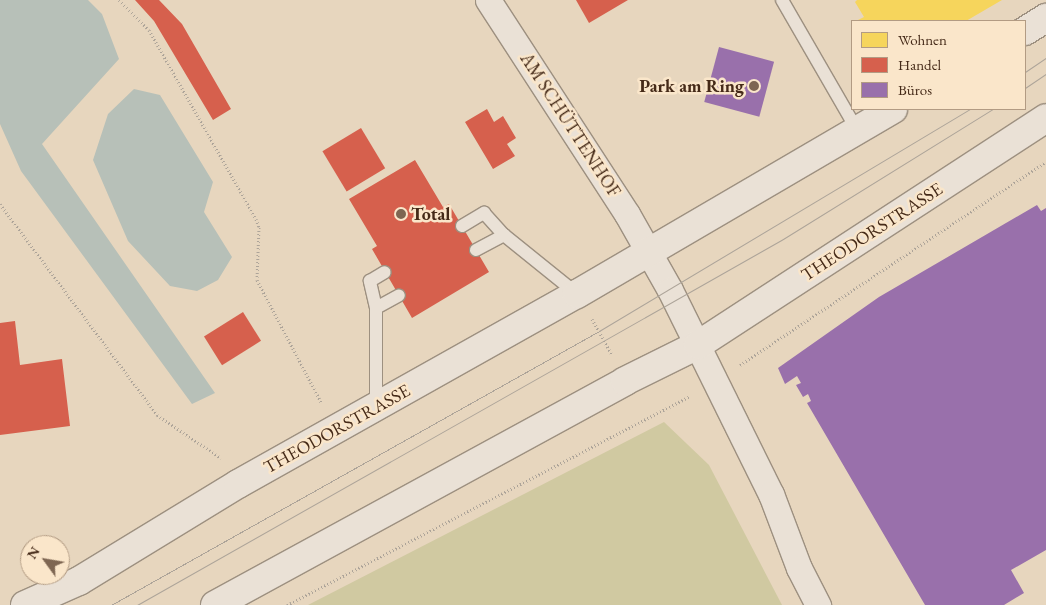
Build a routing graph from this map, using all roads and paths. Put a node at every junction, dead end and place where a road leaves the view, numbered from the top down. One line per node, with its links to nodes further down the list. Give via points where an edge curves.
1 (119, 0): 20 (path, via 149,30 256,219 259,227 257,280)
2 (488, 0): 13 (street, AM SCHÜTTENHOF)
3 (782, 0): 8 (lane)
4 (1046, 18): 5 (main road)
5 (1026, 29)
6 (891, 110): 8 (main road, THEODORSTRASSE)
7 (1046, 118): 18 (main road, THEODORSTRASSE)
8 (857, 130): 13 (main road, THEODORSTRASSE)
9 (0, 204): 22 (path, via 157,415 218,453)
10 (462, 226): 11 (lane, via 484,213)
11 (504, 234): 12 (lane); 15 (lane)
12 (476, 250)
13 (649, 252): 15 (main road, THEODORSTRASSE); 18 (street)
14 (385, 272): 17 (lane, via 370,281)
15 (577, 294): 19 (path); 21 (main road, THEODORSTRASSE)
16 (398, 295): 17 (lane)
17 (376, 308): 21 (lane)
18 (698, 345): 19 (main road, THEODORSTRASSE); 27 (street, via 771,494 799,568)
19 (625, 380): 26 (main road, THEODORSTRASSE)
20 (313, 388)
21 (376, 409): 22 (main road, THEODORSTRASSE)
22 (238, 484): 23 (main road, THEODORSTRASSE)
23 (79, 581): 24 (main road, THEODORSTRASSE); 25 (main road)
24 (25, 605)
25 (56, 605)
26 (215, 605)
27 (818, 605)

